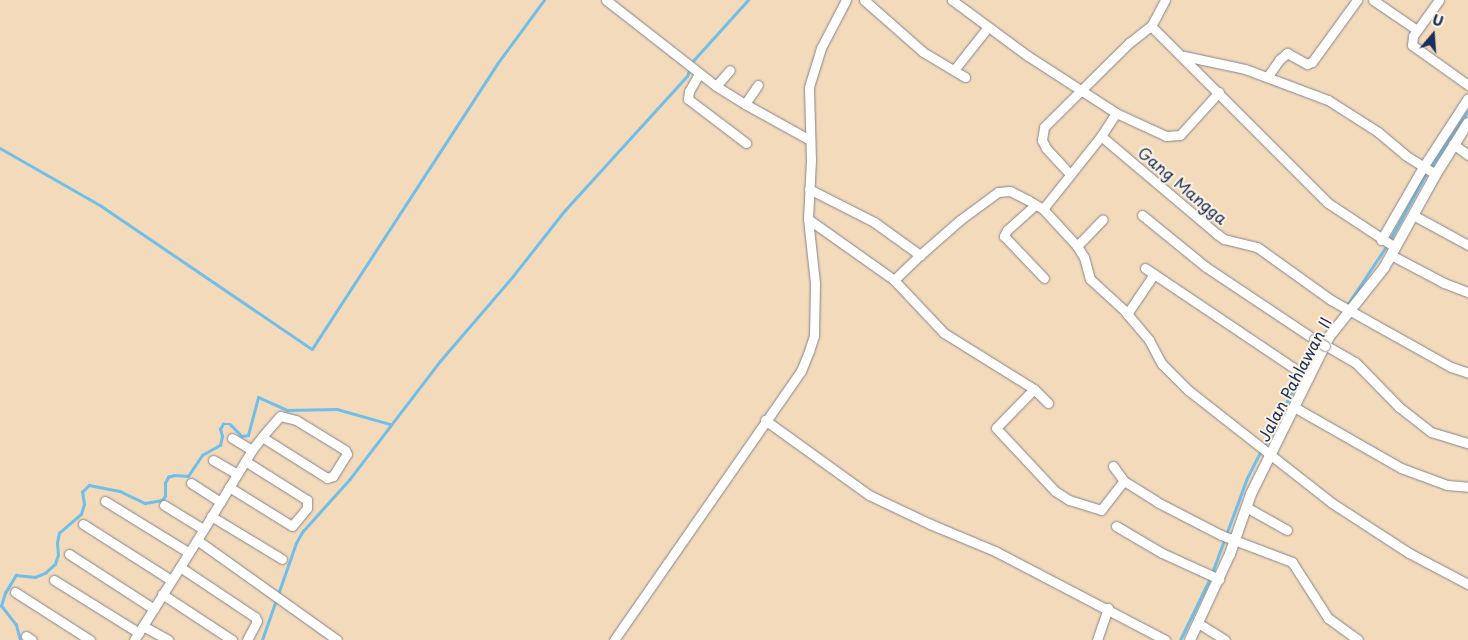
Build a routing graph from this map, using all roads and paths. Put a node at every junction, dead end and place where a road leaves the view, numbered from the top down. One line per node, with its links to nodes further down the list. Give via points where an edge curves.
1 (606, 0): 13 (street)
2 (846, 0): 28 (street, via 812,73 809,87)
3 (864, 0): 15 (street, via 923,52)
4 (952, 0): 10 (street)
5 (1165, 0): 9 (street)
6 (1357, 0): 16 (street, via 1312,62 1307,64 1288,53)
7 (1373, 0): 11 (street)
8 (1439, 0): 11 (street)
9 (1151, 26): 12 (street); 21 (street, via 1129,43)
10 (988, 27): 15 (street); 21 (street)
11 (1417, 30): 19 (street, via 1412,40 1414,48)
12 (1184, 56): 16 (street); 22 (street)
13 (693, 69): 20 (street); 29 (street, via 688,99)
14 (730, 70): 20 (street)
15 (954, 70): 17 (street)
16 (1268, 76): 32 (street, via 1328,100)
17 (965, 77)
18 (758, 85): 24 (street)
19 (1468, 85)
20 (716, 86): 24 (street)
21 (1083, 90): 25 (street); 33 (street, via 1042,133 1046,148)
22 (1219, 92): 25 (street, via 1175,137 1146,129); 40 (street, via 1328,203)
23 (1468, 98): 32 (street)
24 (745, 104): 28 (street)
25 (1116, 113): 27 (street)
26 (1468, 123): 30 (street, Jalan Pahlawan II)
27 (1101, 136): 33 (street); 49 (street, Gang Mangga, via 1224,239 1257,247)
28 (810, 140): 34 (street)
29 (746, 143)
30 (1454, 144): 31 (street); 32 (street, Jalan Pahlawan II)
31 (1468, 155)
32 (1429, 170): 37 (street, Jalan Pahlawan II); 40 (street)
33 (1070, 174): 35 (street)
34 (809, 189): 38 (street); 43 (street, via 874,222)
35 (1039, 207): 42 (street); 43 (street, via 1010,191 998,192); 46 (street, via 1007,230 1004,236)
36 (1142, 215): 51 (street, bridge, via 1206,267)
37 (1413, 215): 40 (street, Jalan Pahlawan II); 41 (street)
38 (808, 219): 47 (street); 57 (street, via 815,284 814,336 801,371)
39 (1103, 219): 42 (street)
40 (1389, 245): 48 (street, via 1444,283); 49 (street, Jalan Pahlawan II, via 1384,268)
41 (1468, 245)
42 (1076, 246): 50 (street, via 1084,257 1090,279)
43 (920, 255): 47 (street)
44 (1145, 268): 45 (street)
45 (1154, 274): 50 (street); 53 (street)
46 (1044, 278)
47 (894, 280): 54 (street, via 944,333)
48 (1468, 292)
49 (1349, 310): 51 (street, Jalan Pahlawan II); 52 (street, Gang Mangga)
50 (1128, 314): 62 (street, via 1149,340 1162,364 1188,390)
51 (1325, 346): 53 (street, Jalan Pahlawan II); 60 (street, via 1355,362 1399,407 1431,432)
52 (1468, 373)
53 (1307, 377): 56 (street, Jalan Pahlawan II)
54 (1034, 389): 55 (street); 67 (street, via 996,428 1054,491 1069,500 1101,510)
55 (1048, 403)
56 (1294, 406): 62 (street, Jalan Pahlawan II); 70 (street, via 1401,468 1447,485)
57 (765, 420): 92 (street, via 869,495 995,551); 101 (street)
58 (262, 437): 58 (street, via 280,416 287,417 347,454 333,476 327,478); 61 (street)
59 (232, 438): 61 (street)
60 (1468, 443)
61 (252, 450): 64 (street)
62 (1270, 454): 74 (street, Jalan Pahlawan II); 89 (street, via 1332,503 1409,553)
63 (213, 460): 66 (street)
64 (245, 461): 66 (street); 69 (street, via 307,500 307,508 292,526)
65 (1113, 466): 67 (street)
66 (237, 474): 69 (street)
67 (1124, 481): 80 (street, via 1157,502)
68 (190, 483): 72 (street)
69 (229, 487): 72 (street)
70 (1466, 487)
71 (105, 501): 82 (street)
72 (220, 502): 75 (street)
73 (164, 505): 78 (street)
74 (1246, 507): 79 (street); 80 (street, Jalan Pahlawan II)
75 (211, 516): 78 (street); 84 (street)
76 (83, 524): 88 (street)
77 (1116, 526): 86 (street, via 1162,553)
78 (203, 529): 81 (street)
79 (1287, 530)
80 (1228, 538): 86 (street, Jalan Pahlawan II); 106 (street, via 1292,562 1328,618)
81 (197, 540): 82 (street); 100 (street)
82 (188, 552): 85 (street)
83 (69, 554): 93 (street)
84 (282, 559)
85 (180, 567): 88 (street); 99 (street, via 255,617 257,621)
86 (1217, 578): 94 (street, Jalan Pahlawan II)
87 (54, 580): 95 (street)
88 (171, 580): 91 (street)
89 (1466, 583)
90 (15, 592): 96 (street)
91 (162, 594): 93 (street); 98 (street)
92 (1108, 608): 102 (street); 103 (street)
93 (154, 609): 95 (street)
94 (1198, 623): 104 (street, Jalan Pahlawan II); 105 (street)
95 (139, 633): 97 (street)
96 (90, 640)
97 (168, 640)
98 (232, 640)
99 (247, 640)
100 (337, 640)
101 (614, 640)
102 (1097, 640)
103 (1164, 640)
104 (1190, 640)
105 (1225, 640)
106 (1358, 640)

